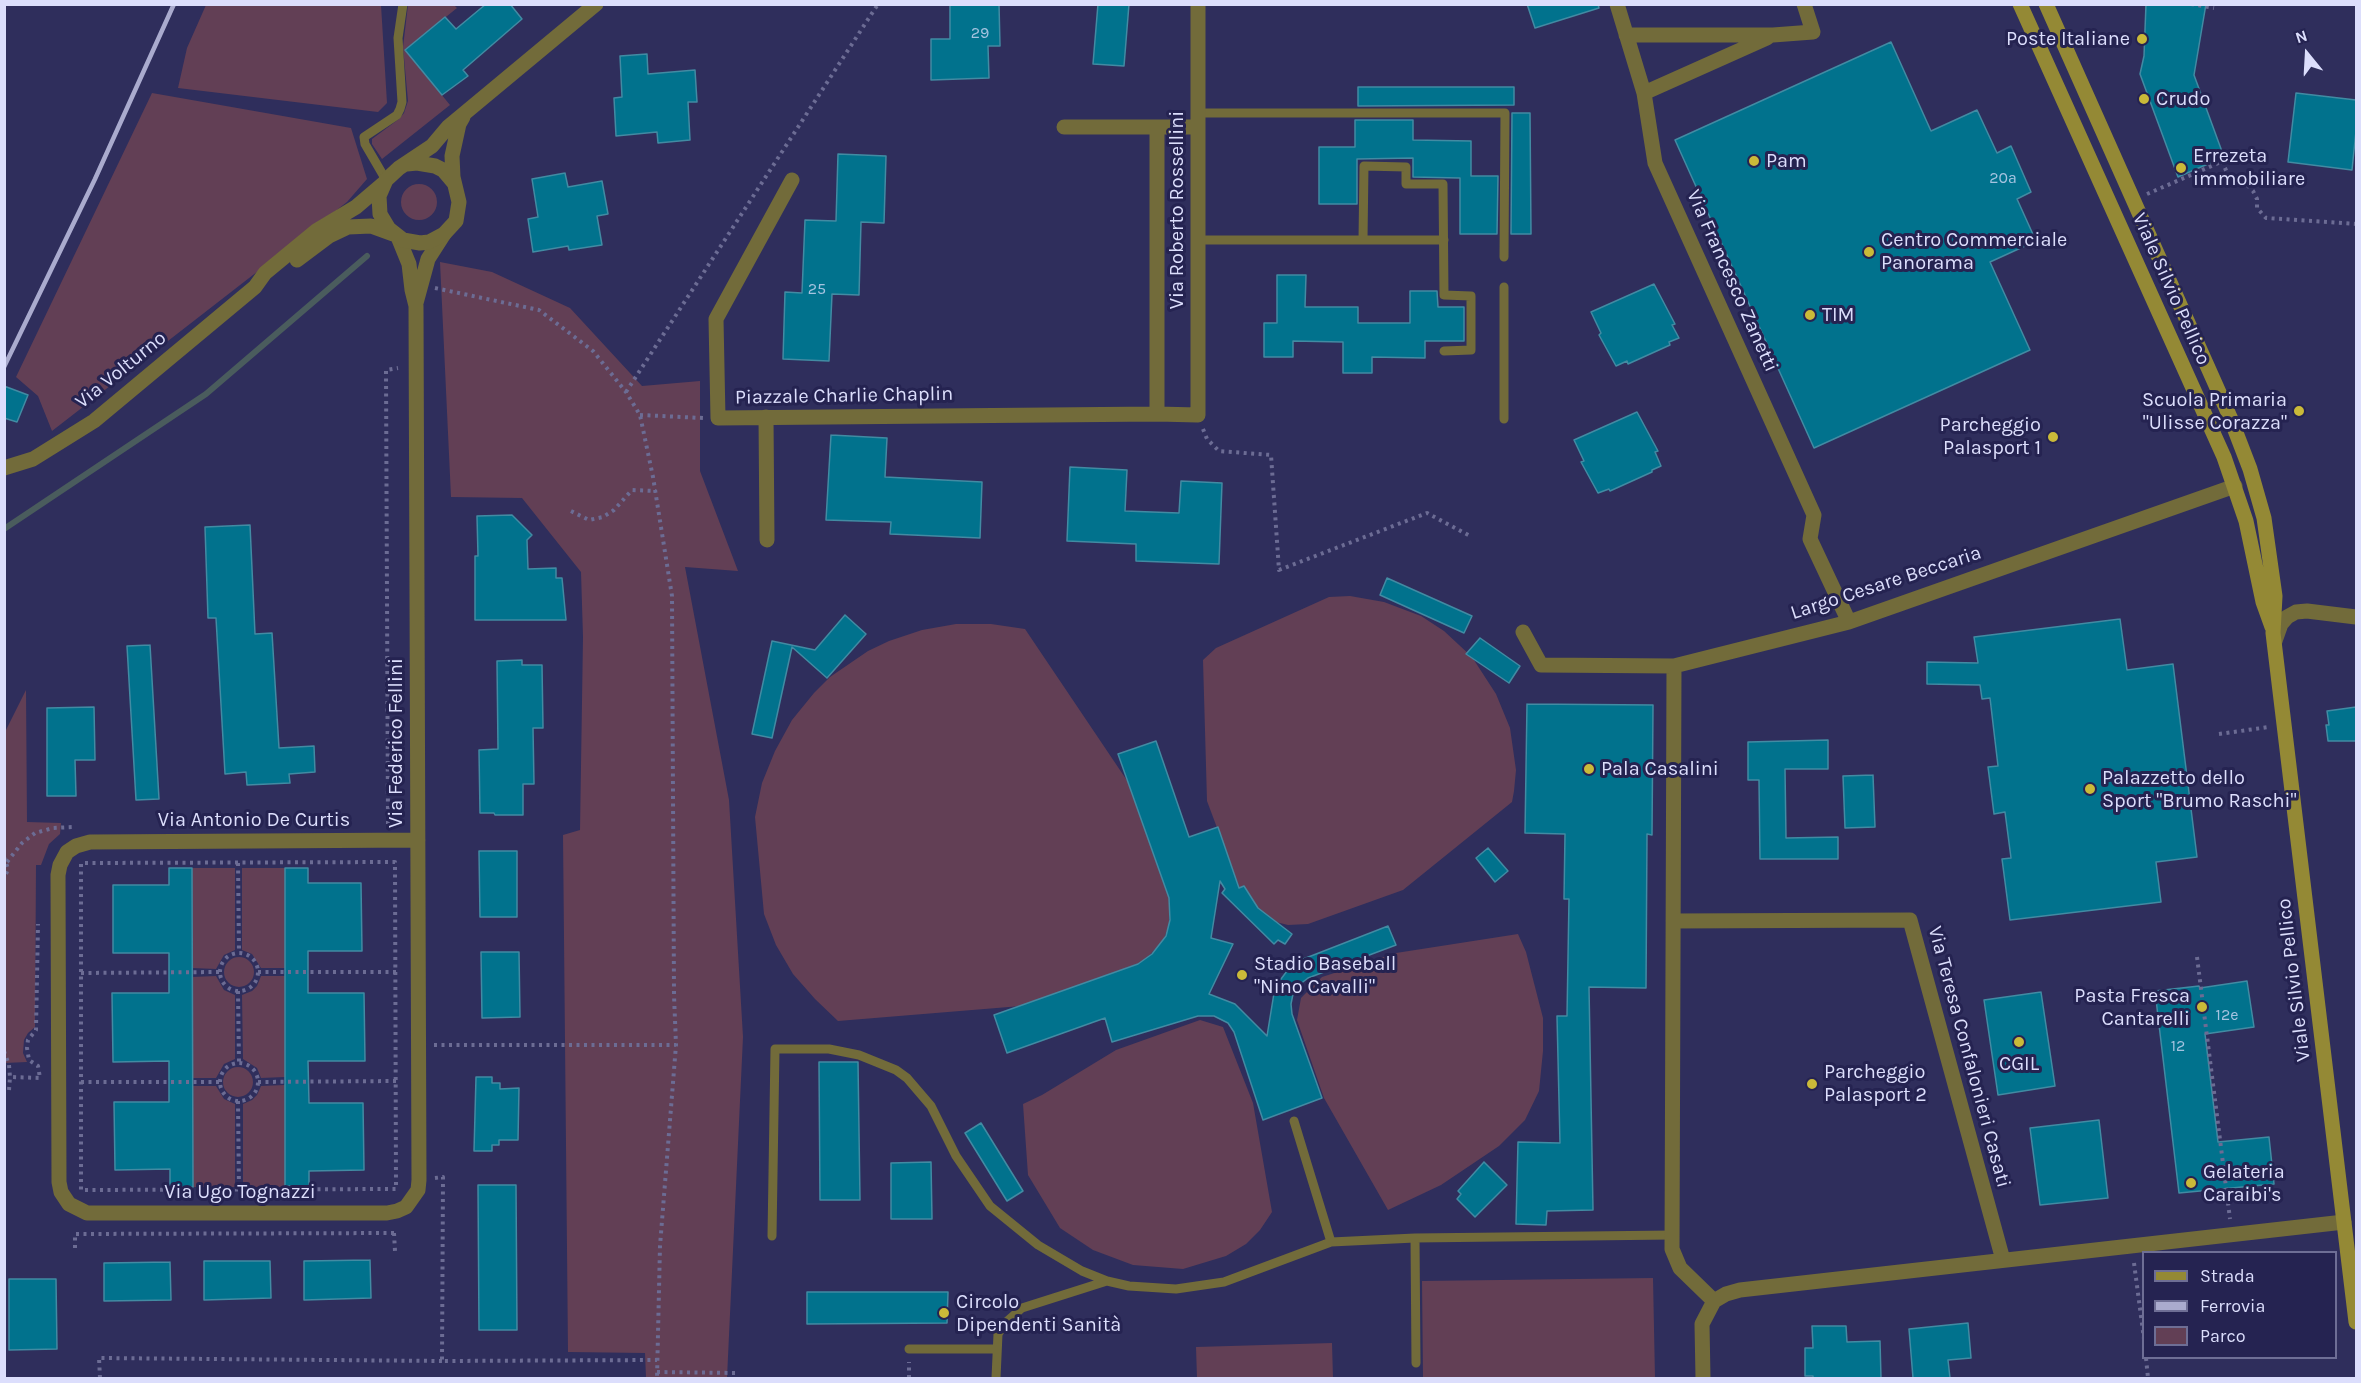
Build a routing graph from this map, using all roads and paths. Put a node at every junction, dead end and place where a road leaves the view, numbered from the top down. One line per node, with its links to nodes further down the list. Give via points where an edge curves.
1 (403, 4): 21 (lane, via 398,38 400,109 364,137)
2 (596, 4): 14 (street, Via Volturno)
3 (878, 4): 38 (path)
4 (1198, 4): 15 (street, Via Roberto Rossellini)
5 (1617, 4): 11 (street, Via Francesco Zanetti)
6 (1804, 4): 12 (street, via 1813,32)
7 (2020, 4): 46 (main road, Viale Silvio Pellico)
8 (2046, 4): 24 (main road, Viale Silvio Pellico)
9 (2191, 4): 10 (path)
10 (2214, 8)
11 (1626, 35): 12 (street); 13 (street, Via Francesco Zanetti)
12 (1773, 35): 13 (street)
13 (1644, 93): 54 (street, Via Francesco Zanetti, via 1655,163 1814,515 1810,539)
14 (463, 117): 20 (street, Via Volturno); 23 (street, via 452,156)
15 (1198, 120): 17 (street); 28 (street, Via Roberto Rossellini); 31 (lane, via 1505,113)
16 (1064, 127): 17 (street)
17 (1157, 127): 39 (street)
18 (2237, 155): 19 (path)
19 (2222, 161): 24 (path); 25 (path, via 2228,175 2243,181 2253,191 2257,208 2266,218)
20 (399, 168): 21 (street, Via Volturno); 23 (street, via 417,163 435,166)
21 (386, 180): 27 (street, via 379,196 380,214); 33 (street, Via Volturno, via 356,207 329,222 265,273)
22 (792, 180): 43 (street, Piazzale Charlie Chaplin, via 716,319)
23 (455, 184): 26 (street, via 459,212)
24 (2134, 200): 51 (main road, Viale Silvio Pellico, via 2243,449 2264,518)
25 (2356, 224)
26 (444, 234): 27 (street, Via Volturno, via 420,243); 32 (street, Via Federico Fellini, via 428,259)
27 (397, 236): 33 (street, Via Volturno, via 371,226 342,229 271,280); 35 (street, Via Federico Fellini, via 408,259)
28 (1198, 240): 29 (lane); 41 (street, Via Roberto Rossellini)
29 (1363, 240): 30 (lane); 30 (lane, via 1364,166 1406,167 1406,184 1443,184)
30 (1444, 240): 36 (lane, via 1444,295 1471,296 1471,350)
31 (1504, 257)
32 (422, 286): 35 (street, Via Federico Fellini); 38 (path, via 539,310 593,351)
33 (255, 287): 45 (street, Via Volturno, via 94,421 33,459)
34 (1504, 287): 44 (lane)
35 (416, 306): 62 (street, Via Federico Fellini)
36 (1444, 351)
37 (401, 365): 60 (path, via 396,370 386,370)
38 (626, 392): 40 (path)
39 (1157, 414): 41 (street, Piazzale Charlie Chaplin); 42 (street, Piazzale Charlie Chaplin)
40 (640, 415): 43 (path); 47 (path)
41 (1198, 415): 49 (path, via 1207,439 1219,451 1271,455 1279,570 1427,513)
42 (766, 417): 43 (street, Piazzale Charlie Chaplin); 50 (street)
43 (718, 418)
44 (1504, 419)
45 (4, 468)
46 (2235, 486): 54 (street, Largo Cesare Beccaria); 56 (main road, Viale Silvio Pellico)
47 (656, 491): 48 (path, via 632,490 603,517 589,520); 78 (path, via 672,596)
48 (571, 511)
49 (1472, 537)
50 (767, 540)
51 (2273, 584): 52 (street, via 2283,601); 56 (main road, Viale Silvio Pellico)
52 (2307, 611): 53 (street); 56 (street, via 2296,612 2284,620)
53 (2356, 617)
54 (1849, 622): 57 (street, Largo Cesare Beccaria)
55 (1523, 632): 57 (street, Largo Cesare Beccaria, via 1541,665)
56 (2274, 640): 58 (main road, Viale Silvio Pellico)
57 (1674, 666): 69 (street)
58 (2284, 726): 59 (path); 92 (main road, Viale Silvio Pellico)
59 (2219, 734)
60 (388, 825)
61 (81, 840): 62 (street, Via Antonio De Curtis); 64 (path, via 81,827 35,833); 65 (path); 89 (street, Via Ugo Tognazzi, via 64,856 59,870 59,1182 66,1201 87,1213 375,1213 406,1207 416,1195)
62 (418, 840): 77 (street, Via Federico Fellini)
63 (4, 857): 64 (path)
64 (7, 862): 67 (path)
65 (81, 863): 66 (path); 75 (path)
66 (238, 863): 70 (path); 74 (path, via 395,862)
67 (4, 879)
68 (39, 915): 81 (path, via 36,1030 27,1048 28,1060 38,1066 40,1078)
69 (1673, 921): 94 (street); 101 (street, Via Teresa Confalonieri Casati, via 1910,920)
70 (239, 953): 72 (path, via 227,957); 73 (path, via 250,957)
71 (2197, 957): 91 (path, via 2229,1219)
72 (219, 972): 75 (path); 76 (path, via 227,988)
73 (258, 972): 74 (path); 76 (path, via 250,988)
74 (396, 972): 82 (path)
75 (81, 973): 83 (path)
76 (238, 991): 80 (path)
77 (418, 1045): 78 (path); 89 (street, Via Federico Fellini)
78 (676, 1045): 110 (path, via 660,1246)
79 (4, 1051): 81 (path)
80 (238, 1062): 84 (path, via 227,1066); 85 (path, via 250,1066)
81 (10, 1077): 86 (path)
82 (396, 1081): 85 (path); 90 (path, via 396,1189)
83 (81, 1082): 84 (path); 90 (path, via 81,1190)
84 (219, 1082): 87 (path, via 223,1093)
85 (258, 1082): 87 (path, via 250,1097)
86 (9, 1090)
87 (238, 1101): 90 (path)
88 (1294, 1121): 98 (lane)
89 (419, 1180): 109 (path, via 443,1177)
90 (238, 1190)
91 (2240, 1218)
92 (2344, 1222): 96 (main road, Viale Silvio Pellico); 99 (street)
93 (394, 1233): 100 (path, via 75,1234)
94 (1672, 1235): 97 (lane); 103 (street, via 1672,1249 1680,1268)
95 (772, 1236): 102 (lane, via 775,1050 829,1049 879,1061 907,1078 931,1107 956,1156 990,1206 1038,1245)
96 (2351, 1237): 104 (main road, Viale Silvio Pellico)
97 (1415, 1238): 98 (lane); 111 (lane)
98 (1331, 1242): 102 (lane, via 1224,1282 1151,1289)
99 (2132, 1247): 101 (street); 105 (path)
100 (75, 1248)
101 (2003, 1260): 103 (street, via 1740,1290)
102 (1107, 1281): 107 (lane, via 1022,1308 1001,1329)
103 (1714, 1301): 117 (street, via 1702,1324)
104 (2356, 1322)
105 (2142, 1324)
106 (909, 1349): 107 (lane)
107 (997, 1349): 116 (lane)
108 (2146, 1359): 118 (path)
109 (442, 1360): 110 (path); 114 (path, via 99,1358)
110 (657, 1360): 112 (path)
111 (1416, 1363)
112 (657, 1372): 113 (path); 115 (path)
113 (737, 1373)
114 (100, 1378)
115 (657, 1378)
116 (996, 1378)
117 (1703, 1378)
118 (2148, 1378)

